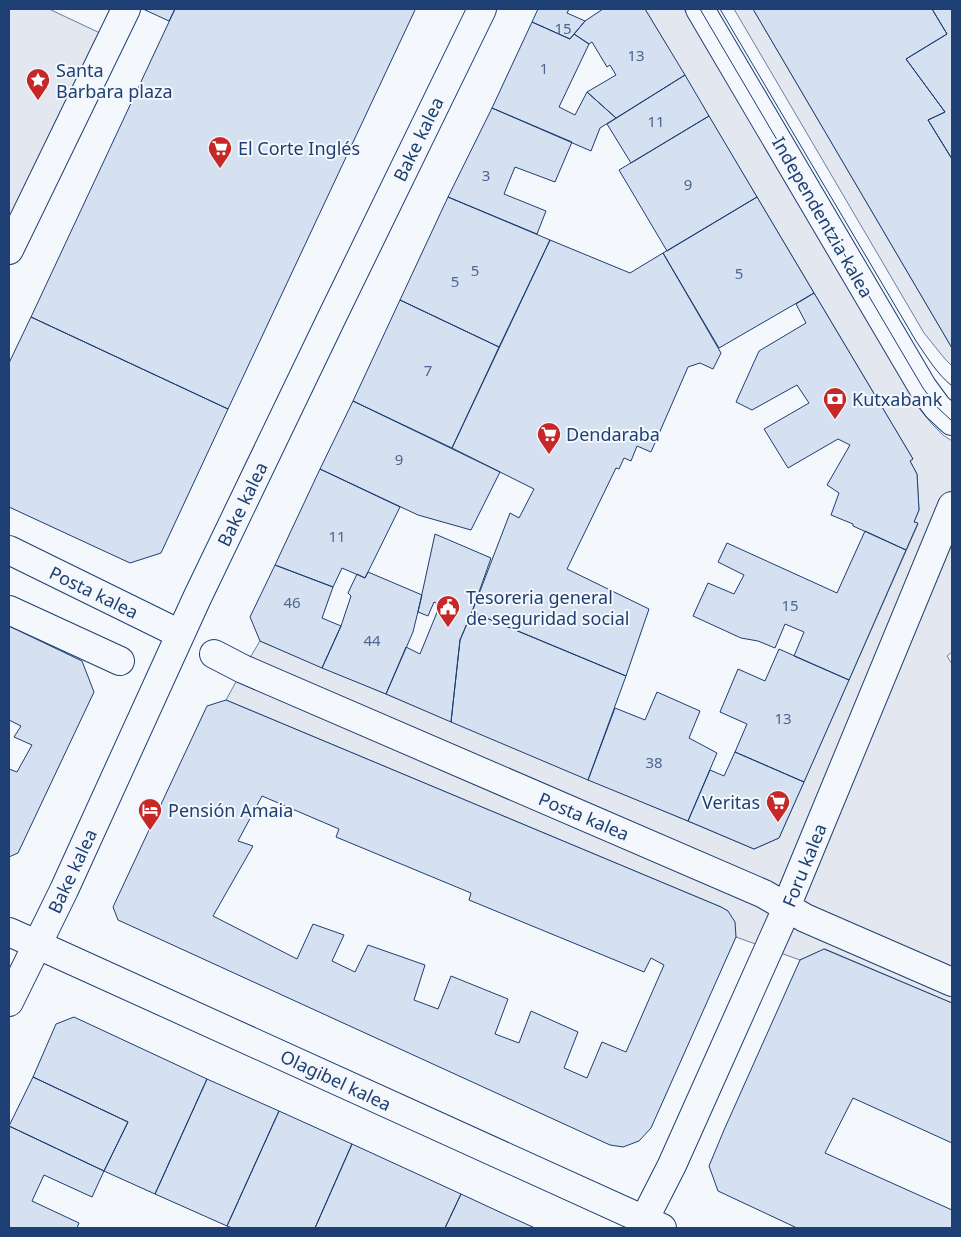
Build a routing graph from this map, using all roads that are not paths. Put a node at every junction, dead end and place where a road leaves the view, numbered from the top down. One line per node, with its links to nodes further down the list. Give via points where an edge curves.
1 (126, 9): 4 (street)
2 (482, 9): 9 (street, Bake kalea)
3 (700, 9): 5 (street, Independentzia kalea, via 923,388)
4 (9, 250)
5 (951, 423)
6 (952, 506): 12 (street, Foru kalea)
7 (9, 550): 9 (street, Posta kalea)
8 (9, 610): 11 (street)
9 (180, 634): 14 (street, Bake kalea, via 64,890)
10 (214, 654): 12 (street, Posta kalea, via 764,894)
11 (120, 661)
12 (787, 908): 15 (street, Posta kalea); 17 (street, Foru kalea, via 672,1165)
13 (9, 932): 14 (street, Olagibel kalea)
14 (36, 944): 16 (street, Bake kalea); 17 (street, Olagibel kalea)
15 (952, 982)
16 (9, 1002)
17 (653, 1224)

